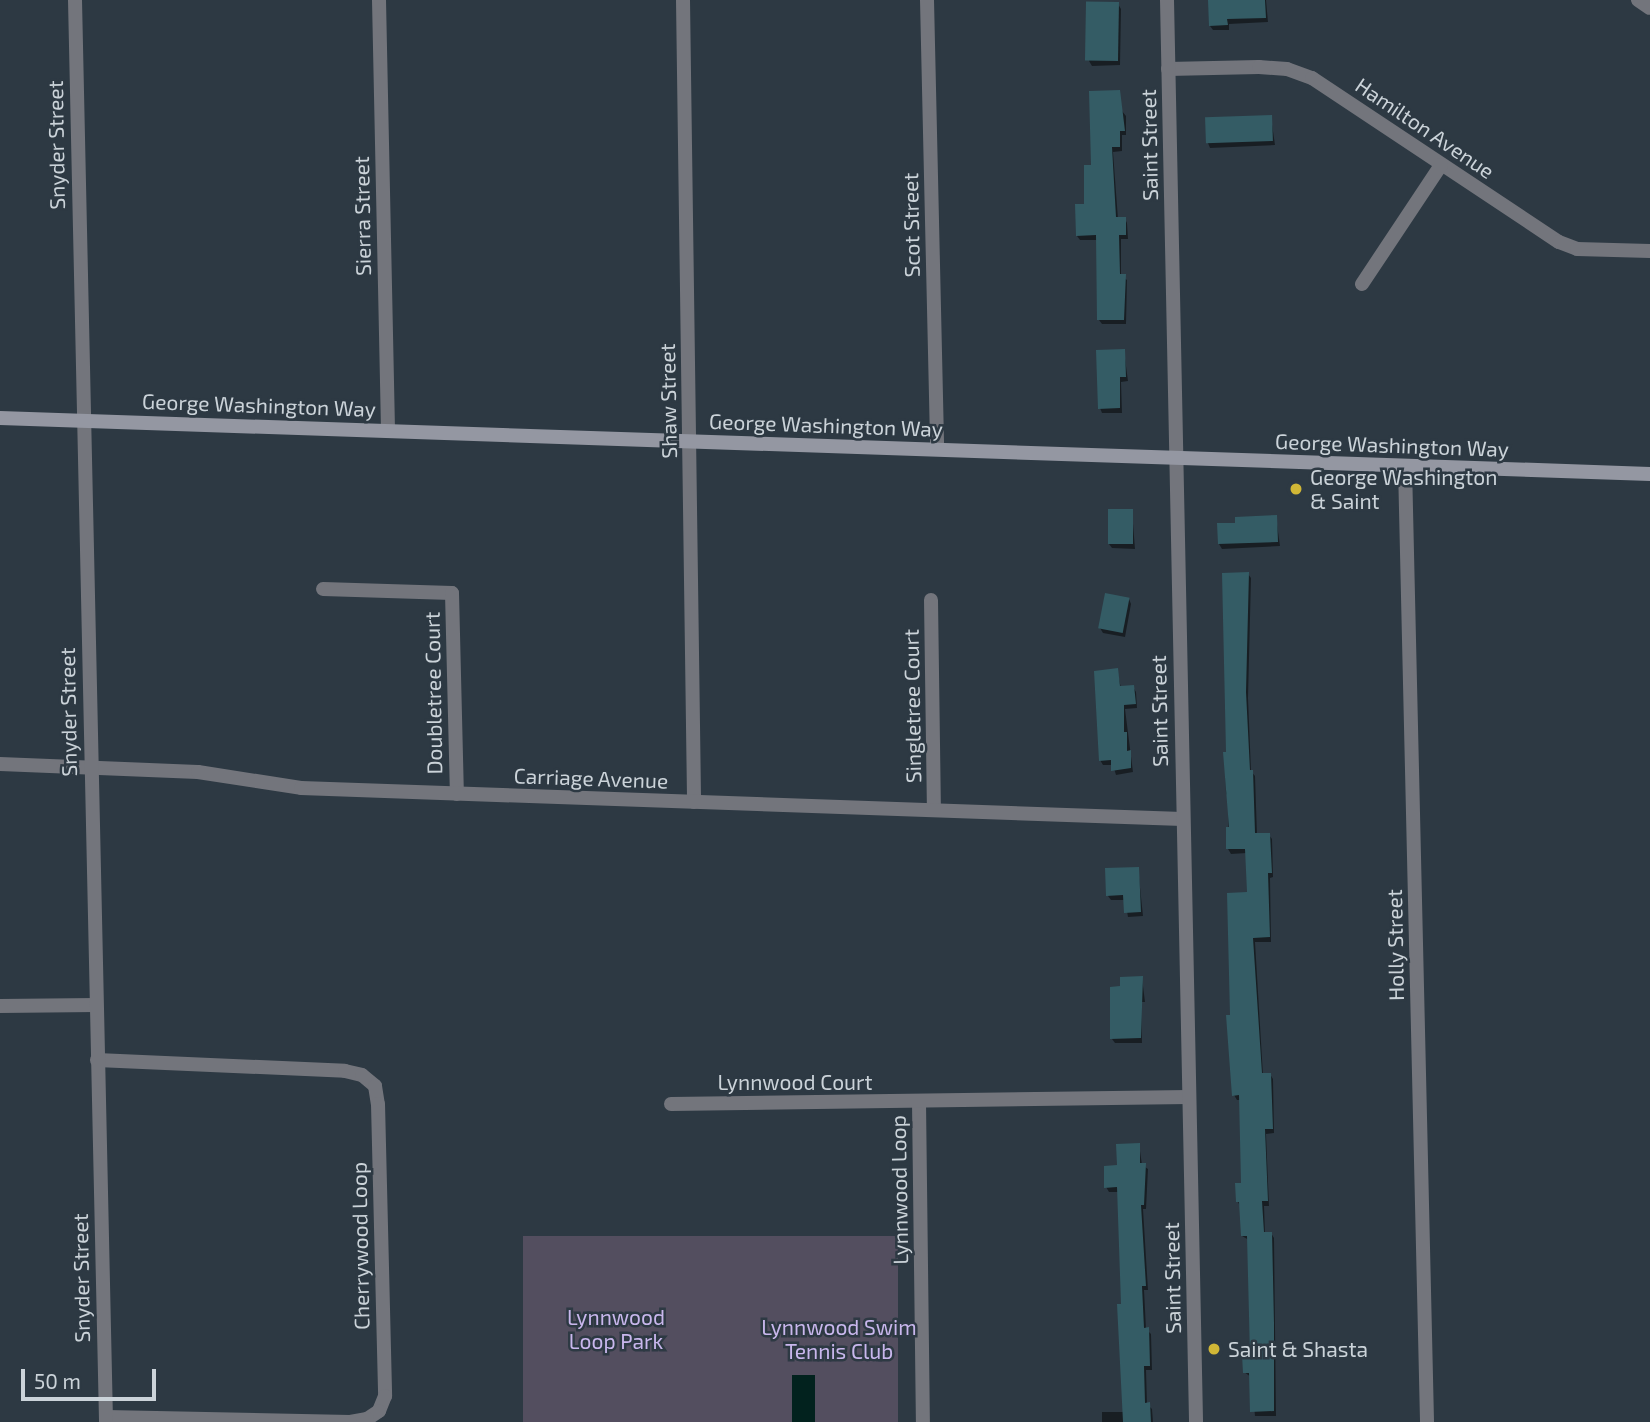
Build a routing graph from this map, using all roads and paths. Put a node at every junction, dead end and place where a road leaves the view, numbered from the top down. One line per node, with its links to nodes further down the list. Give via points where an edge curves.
1 (75, 0): 13 (street, Snyder Street)
2 (379, 0): 14 (street, Sierra Street)
3 (683, 0): 15 (street, Shaw Street)
4 (927, 0): 16 (street, Scot Street)
5 (1167, 0): 8 (street, Saint Street)
6 (1638, 0): 7 (street)
7 (1650, 8)
8 (1168, 69): 9 (street, Hamilton Avenue, via 1287,69 1312,78); 17 (street, Saint Street)
9 (1441, 165): 10 (street, Hamilton Avenue, via 1559,242 1577,249); 11 (street)
10 (1650, 251)
11 (1362, 284)
12 (0, 418): 13 (main road, George Washington Way)
13 (82, 420): 14 (main road, George Washington Way); 23 (street, Snyder Street)
14 (388, 431): 15 (main road, George Washington Way)
15 (690, 442): 16 (main road, George Washington Way); 25 (street, Shaw Street)
16 (937, 449): 17 (main road, George Washington Way)
17 (1176, 457): 18 (main road, George Washington Way); 27 (street, Saint Street)
18 (1405, 467): 19 (main road, George Washington Way); 37 (street, Holly Street)
19 (1650, 474)
20 (324, 589): 24 (street, Doubletree Court, via 452,593)
21 (931, 600): 26 (street, Singletree Court)
22 (0, 764): 23 (street, Carriage Avenue)
23 (91, 768): 24 (street, Carriage Avenue, via 198,772 301,788); 28 (street, Snyder Street)
24 (457, 794): 25 (street, Carriage Avenue)
25 (694, 802): 26 (street, Carriage Avenue)
26 (934, 810): 27 (street, Carriage Avenue)
27 (1182, 819): 31 (street, Saint Street)
28 (96, 1005): 29 (street); 30 (street, Snyder Street)
29 (0, 1006)
30 (97, 1060): 34 (street, Snyder Street); 34 (street, Cherrywood Loop, via 345,1071 362,1075 374,1086 379,1118 385,1396 379,1411 368,1419 350,1422)
31 (1189, 1097): 32 (street, Lynnwood Loop); 36 (street, Saint Street)
32 (919, 1102): 33 (street, Lynnwood Court); 35 (street, Lynnwood Loop)
33 (671, 1104)
34 (106, 1420)
35 (923, 1422)
36 (1196, 1422)
37 (1427, 1422)

